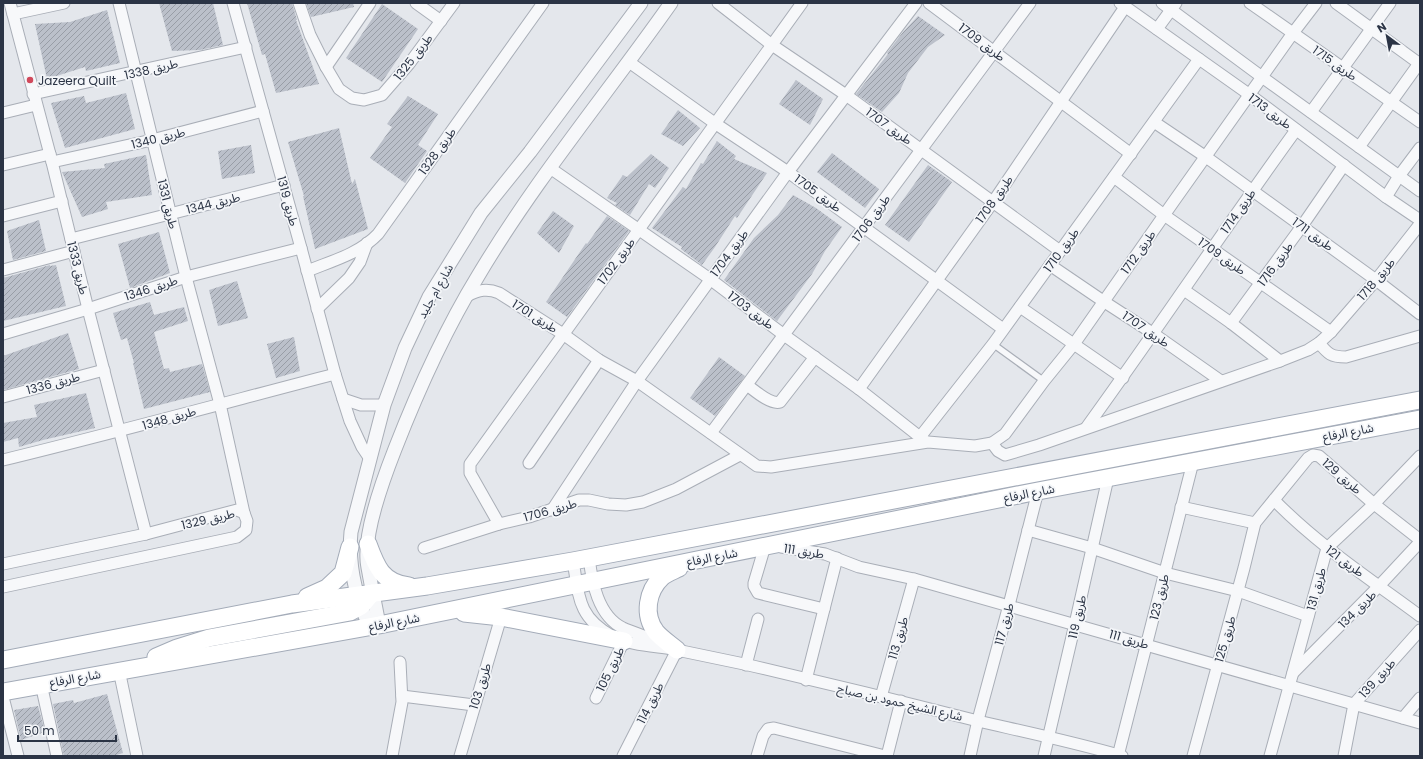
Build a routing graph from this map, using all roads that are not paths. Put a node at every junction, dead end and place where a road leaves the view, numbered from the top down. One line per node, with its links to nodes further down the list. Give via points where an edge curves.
1 (10, 3): 23 (street, طريق 1333)
2 (64, 3): 23 (street)
3 (119, 3): 36 (street, طريق 1331)
4 (233, 3): 29 (street, طريق 1319)
5 (299, 3): 34 (street, via 310,36)
6 (370, 3): 34 (street)
7 (416, 3): 24 (street)
8 (454, 3): 24 (street, طريق 1325)
9 (543, 3): 78 (street, طريق 1328, via 378,234)
10 (641, 3): 124 (street, شارع ام جليد, via 530,152 481,213 429,297 405,348)
11 (672, 3): 32 (street, شارع ام جليد)
12 (718, 3): 28 (street, طريق 1707)
13 (802, 3): 28 (street, طريق 1702)
14 (916, 3): 38 (street, طريق 1704)
15 (929, 3): 30 (street, طريق 1709)
16 (1030, 3): 30 (street, طريق 1706)
17 (1250, 3): 27 (street, طريق 1715)
18 (1316, 3): 27 (street, طريق 1712)
19 (1336, 3): 26 (street)
20 (1390, 3): 26 (street)
21 (1122, 5): 25 (street, طريق 1713); 41 (street, طريق 1708)
22 (1170, 5): 25 (street); 37 (street, طريق 1713)
23 (13, 14): 40 (street, طريق 1333)
24 (441, 21): 34 (street, طريق 1325, via 382,95 364,100 352,98 339,89)
25 (1157, 29): 31 (street, طريق 1713)
26 (1371, 29): 33 (street); 35 (street)
27 (1293, 33): 35 (street, طريق 1715); 37 (street, طريق 1712)
28 (772, 45): 38 (street, طريق 1707); 48 (street, طريق 1702)
29 (246, 47): 36 (street, طريق 1338); 43 (street, طريق 1319)
30 (994, 52): 41 (street, طريق 1709); 53 (street, طريق 1706)
31 (1199, 60): 39 (street, طريق 1713); 46 (street, طريق 1710)
32 (630, 62): 48 (street, طريق 1705); 59 (street, شارع ام جليد)
33 (1420, 63): 42 (street)
34 (326, 67)
35 (1343, 68): 42 (street, طريق 1715); 44 (street)
36 (136, 72): 40 (street, طريق 1338); 50 (street, طريق 1331)
37 (1262, 77): 39 (street, طريق 1712); 44 (street, طريق 1713)
38 (846, 95): 53 (street, طريق 1707); 60 (street, طريق 1704)
39 (1250, 95): 49 (street, طريق 1713); 55 (street, طريق 1712)
40 (35, 99): 45 (street, طريق 1338); 56 (street, طريق 1333)
41 (1061, 102): 54 (street, طريق 1709); 68 (street, طريق 1708)
42 (1391, 102): 47 (street, طريق 1715); 51 (street)
43 (263, 111): 50 (street, طريق 1340); 63 (street, طريق 1319)
44 (1310, 112): 51 (street, طريق 1713)
45 (3, 113)
46 (1154, 122): 54 (street, طريق 1710); 55 (street, طريق 1711)
47 (1420, 122)
48 (716, 124): 60 (street, طريق 1705); 76 (street, طريق 1702)
49 (1296, 130): 58 (street, طريق 1713); 64 (street, طريق 1714)
50 (152, 140): 56 (street, طريق 1340); 69 (street, طريق 1331)
51 (1358, 147): 61 (street, طريق 1713)
52 (1420, 148): 61 (street)
53 (921, 149): 68 (street, طريق 1707); 75 (street, طريق 1706)
54 (1131, 154): 62 (street, طريق 1710)
55 (1206, 156): 64 (street, طريق 1711); 70 (street, طريق 1712)
56 (51, 158): 57 (street, طريق 1340); 67 (street, طريق 1333)
57 (3, 165)
58 (1344, 165): 66 (street, طريق 1713); 74 (street, طريق 1716)
59 (550, 168): 76 (street, طريق 1703); 92 (street, شارع ام جليد, via 502,238)
60 (788, 172): 75 (street, طريق 1705); 87 (street, طريق 1704)
61 (1399, 176): 65 (street, طريق 1713); 66 (street)
62 (1114, 177): 70 (street, طريق 1709); 82 (street, طريق 1710)
63 (284, 185): 69 (street, طريق 1344); 79 (street, طريق 1319)
64 (1252, 190): 74 (street, طريق 1711); 80 (street, طريق 1714)
65 (1420, 191)
66 (1386, 197): 72 (street, طريق 1713)
67 (62, 201): 71 (street); 77 (street, طريق 1333)
68 (992, 202): 82 (street, طريق 1707); 88 (street, طريق 1708)
69 (170, 214): 77 (street, طريق 1344); 86 (street, طريق 1331)
70 (1164, 215): 80 (street, طريق 1709); 93 (street, طريق 1712)
71 (3, 216)
72 (1420, 220)
73 (1420, 224): 89 (street, طريق 1718)
74 (1302, 226): 89 (street, طريق 1711); 90 (street, طريق 1716)
75 (865, 227): 88 (street, طريق 1705); 104 (street, طريق 1706)
76 (639, 230): 87 (street, طريق 1703); 102 (street, طريق 1702)
77 (71, 239): 81 (street, طريق 1333)
78 (367, 244): 85 (street, طريق 1328, via 355,252); 96 (street, via 360,262 349,278)
79 (301, 248): 85 (street, طريق 1319); 86 (street, طريق 1346)
80 (1212, 249): 90 (street, طريق 1709); 91 (street, طريق 1714)
81 (74, 251): 84 (street); 95 (street, طريق 1333)
82 (1060, 251): 83 (street, طريق 1710)
83 (1050, 265): 93 (street, طريق 1707); 94 (street, طريق 1710)
84 (3, 270)
85 (308, 271): 96 (street, طريق 1319)
86 (186, 277): 95 (street, طريق 1346); 123 (street, طريق 1331)
87 (710, 279): 104 (street, طريق 1703); 115 (street, طريق 1704)
88 (937, 280): 99 (street, طريق 1705); 119 (street, طريق 1708)
89 (1376, 280): 97 (street, طريق 1711); 100 (street, طريق 1718)
90 (1261, 284): 98 (street, طريق 1716); 100 (street, طريق 1709)
91 (1184, 290): 98 (street); 103 (street, طريق 1714)
92 (467, 296): 102 (street, طريق 1701, via 483,289 492,290); 149 (street, شارع ام جليد, via 432,362 404,426 388,467)
93 (1103, 301): 103 (street, طريق 1707); 108 (street, طريق 1712)
94 (1020, 307): 99 (street, طريق 1710); 108 (street)
95 (88, 309): 101 (street, طريق 1346); 112 (street, طريق 1333)
96 (317, 309): 113 (street, طريق 1319)
97 (1420, 314)
98 (1231, 323): 111 (street)
99 (1003, 329): 107 (street, طريق 1710)
100 (1331, 332): 106 (street, طريق 1718)
101 (3, 334)
102 (563, 334): 110 (street, طريق 1701); 145 (street, طريق 1702, via 470,464 470,473)
103 (1154, 334): 114 (street, طريق 1714); 117 (street, طريق 1707)
104 (784, 335): 109 (street, طريق 1703); 118 (street, طريق 1706)
105 (1420, 336): 106 (street, via 1346,357 1329,354)
106 (1319, 343): 111 (street, طريق 1718)
107 (993, 344): 116 (lane); 129 (street, طريق 1710)
108 (1074, 344): 114 (street); 116 (street, طريق 1712)
109 (815, 357): 118 (street, via 780,402 770,402); 119 (street, طريق 1703)
110 (600, 360): 115 (street, طريق 1701); 136 (street)
111 (1280, 361): 117 (street, طريق 1718)
112 (104, 370): 120 (street, طريق 1336); 127 (street, طريق 1333)
113 (335, 374): 121 (street, طريق 1319); 123 (street, طريق 1348)
114 (1122, 378): 126 (street, طريق 1714)
115 (637, 381): 128 (street, طريق 1701); 142 (street, طريق 1704)
116 (1044, 381): 130 (street, طريق 1712, via 1005,434)
117 (1221, 381): 126 (street, طريق 1718)
118 (747, 385): 128 (street, طريق 1706)
119 (859, 389): 129 (street, طريق 1703)
120 (3, 396)
121 (343, 400): 124 (street, via 360,405); 133 (street, طريق 1319, via 355,434)
122 (1420, 400): 156 (main road, شارع الرفاع)
123 (220, 404): 127 (street, طريق 1348); 143 (street, طريق 1331)
124 (384, 405): 133 (street, شارع ام جليد)
125 (1420, 419): 135 (main road, شارع الرفاع)
126 (1086, 428): 130 (street, طريق 1718, via 1006,455 998,451)
127 (119, 432): 134 (street, طريق 1348); 147 (street, طريق 1333)
128 (711, 433): 131 (street, طريق 1701)
129 (924, 440): 130 (street, via 975,446); 131 (street, طريق 1701, via 771,467 757,466)
130 (992, 443)
131 (740, 455): 142 (street, طريق 1706, via 676,489 643,502 626,505 579,500)
132 (1420, 456): 140 (street)
133 (370, 459): 151 (street, شارع ام جليد, via 353,523)
134 (3, 460)
135 (1193, 462): 137 (main road, شارع الرفاع); 141 (street, طريق 123)
136 (529, 463)
137 (1108, 478): 138 (main road, شارع الرفاع); 153 (street, طريق 119)
138 (1038, 492): 146 (street, طريق 117); 150 (main road, شارع الرفاع)
139 (1274, 500): 140 (street, طريق 129, via 1313,455 1320,456); 144 (street, طريق 129); 154 (street, طريق 121)
140 (1374, 504): 148 (street, طريق 129); 154 (street)
141 (1181, 507): 144 (street); 159 (street, طريق 123)
142 (552, 510): 145 (street, طريق 1706)
143 (244, 513): 147 (street, طريق 1329, via 237,510); 164 (street, طريق 1329, via 247,521 246,530 237,537)
144 (1255, 523): 165 (street, طريق 125)
145 (499, 524): 152 (street, طريق 1706)
146 (1028, 530): 153 (street); 168 (street, طريق 117)
147 (146, 534): 158 (street, طريق 1329)
148 (1420, 541): 163 (street, طريق 134)
149 (368, 544): 162 (main road, via 376,564 390,580 407,586); 166 (street, شارع ام جليد)
150 (768, 546): 155 (street, طريق 111); 157 (main road, شارع الرفاع); 169 (street, via 754,583 758,593)
151 (350, 548): 166 (street, شارع ام جليد); 167 (main road, via 343,573 327,588)
152 (424, 548)
153 (1092, 548): 159 (street); 175 (street, طريق 119)
154 (1327, 548): 163 (street, طريق 121); 171 (street, طريق 131)
155 (837, 558): 160 (street, طريق 111, via 859,567); 169 (street, طريق 111)
156 (581, 559): 161 (street, شارع الشيخ حمود بن صباح); 161 (street, شارع الشيخ حمود بن صباح); 162 (main road, شارع الرفاع)
157 (697, 560): 161 (main road, شارع الرفاع); 180 (main road, via 663,576 651,592 648,602 649,617 655,631)
158 (3, 564)
159 (1165, 573): 165 (street); 179 (street, طريق 123)
160 (914, 579): 168 (street, طريق 111); 193 (street, طريق 113)
161 (584, 583): 170 (main road, شارع الرفاع); 178 (street, شارع الشيخ حمود بن صباح, via 578,596 587,615 602,629); 180 (street, شارع الشيخ حمود بن صباح, via 614,622 622,628)
162 (427, 586): 166 (main road, شارع الرفاع)
163 (1379, 586): 172 (street, طريق 121); 186 (street, طريق 134)
164 (3, 587)
165 (1238, 591): 171 (street); 184 (street, طريق 125)
166 (364, 598): 167 (main road, شارع الرفاع); 176 (street, شارع ام جليد); 185 (main road, via 350,612 209,638)
167 (292, 604): 181 (main road, شارع الرفاع)
168 (1009, 605): 175 (street, طريق 111); 200 (street, طريق 117)
169 (824, 609): 187 (street, طريق 111)
170 (448, 611): 173 (main road); 176 (main road, شارع الرفاع)
171 (1308, 616): 186 (street, طريق 131)
172 (1420, 616)
173 (501, 617): 178 (main road); 198 (street, طريق 103)
174 (758, 619): 183 (street)
175 (1076, 624): 179 (street, طريق 111); 202 (street, طريق 119)
176 (375, 626): 185 (main road, شارع الرفاع)
177 (1420, 630): 197 (street, طريق 139)
178 (624, 641): 180 (street, شارع الشيخ حمود بن صباح); 194 (street, طريق 105)
179 (1147, 644): 184 (street, طريق 111); 213 (street, طريق 123)
180 (677, 650): 183 (street, شارع الشيخ حمود بن صباح); 208 (street, طريق 114)
181 (3, 660)
182 (400, 662): 191 (street)
183 (746, 665): 187 (street, شارع الشيخ حمود بن صباح)
184 (1217, 665): 189 (street, طريق 111); 214 (street, طريق 125)
185 (125, 669): 188 (main road, شارع الرفاع); 205 (street)
186 (1292, 674): 189 (street, طريق 131)
187 (806, 680): 193 (street, شارع الشيخ حمود بن صباح)
188 (41, 684): 190 (main road, شارع الرفاع); 204 (street)
189 (1289, 685): 197 (street, طريق 111); 215 (street, طريق 131)
190 (3, 692)
191 (402, 696): 198 (street); 206 (street)
192 (3, 697): 203 (street)
193 (881, 697): 196 (street, شارع الشيخ حمود بن صباح)
194 (596, 698)
195 (1420, 698): 199 (street)
196 (900, 701): 200 (street, شارع الشيخ حمود بن صباح); 210 (street)
197 (1354, 704): 199 (street, طريق 111); 216 (street, طريق 139)
198 (474, 706): 207 (street, طريق 103)
199 (1403, 718): 201 (street, طريق 111)
200 (978, 720): 202 (street, شارع الشيخ حمود بن صباح); 211 (street, طريق 117)
201 (1420, 723)
202 (1049, 738): 212 (street, طريق 119); 213 (street, شارع الشيخ حمود بن صباح)
203 (18, 756)
204 (57, 756)
205 (137, 756)
206 (392, 756)
207 (460, 756)
208 (624, 756)
209 (757, 756): 210 (street, via 763,736 768,729 774,728)
210 (886, 756)
211 (970, 756)
212 (1044, 756)
213 (1119, 756)
214 (1193, 756)
215 (1270, 756)
216 (1344, 756)

